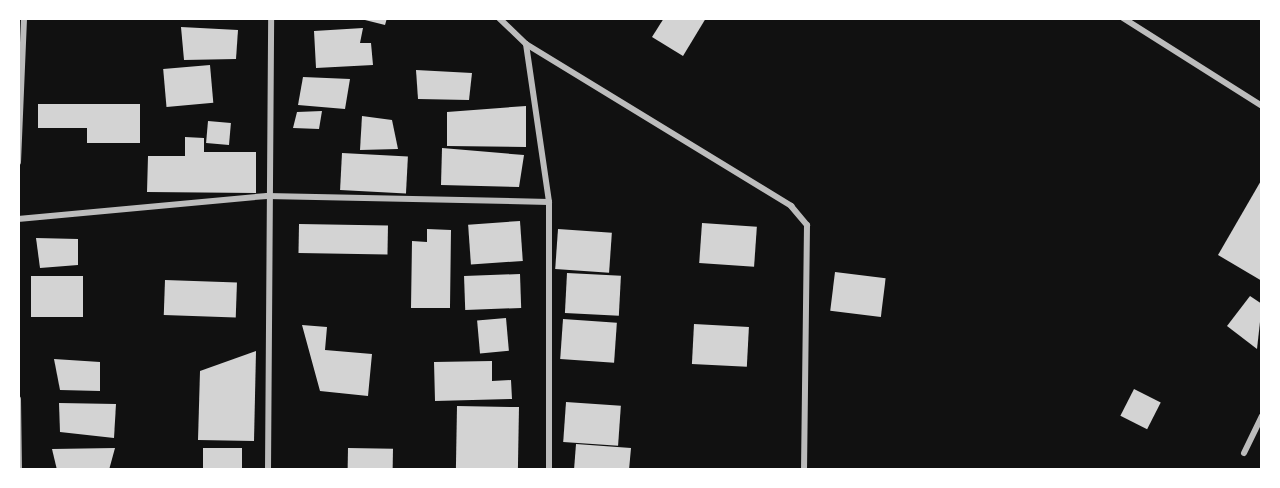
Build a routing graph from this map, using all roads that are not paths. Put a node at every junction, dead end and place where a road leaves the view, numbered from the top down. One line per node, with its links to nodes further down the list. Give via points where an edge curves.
1 (24, 18): 7 (street)
2 (272, 18): 8 (street)
3 (499, 18): 5 (street)
4 (1123, 18): 6 (street)
5 (526, 44): 9 (street); 17 (street, via 791,206 807,225)
6 (1262, 106)
7 (18, 162)
8 (267, 196): 9 (street); 10 (street); 15 (street)
9 (549, 202): 16 (street)
10 (18, 219)
11 (18, 399): 14 (street)
12 (1262, 416): 13 (street)
13 (1244, 453)
14 (19, 470)
15 (268, 470)
16 (549, 470)
17 (804, 470)

